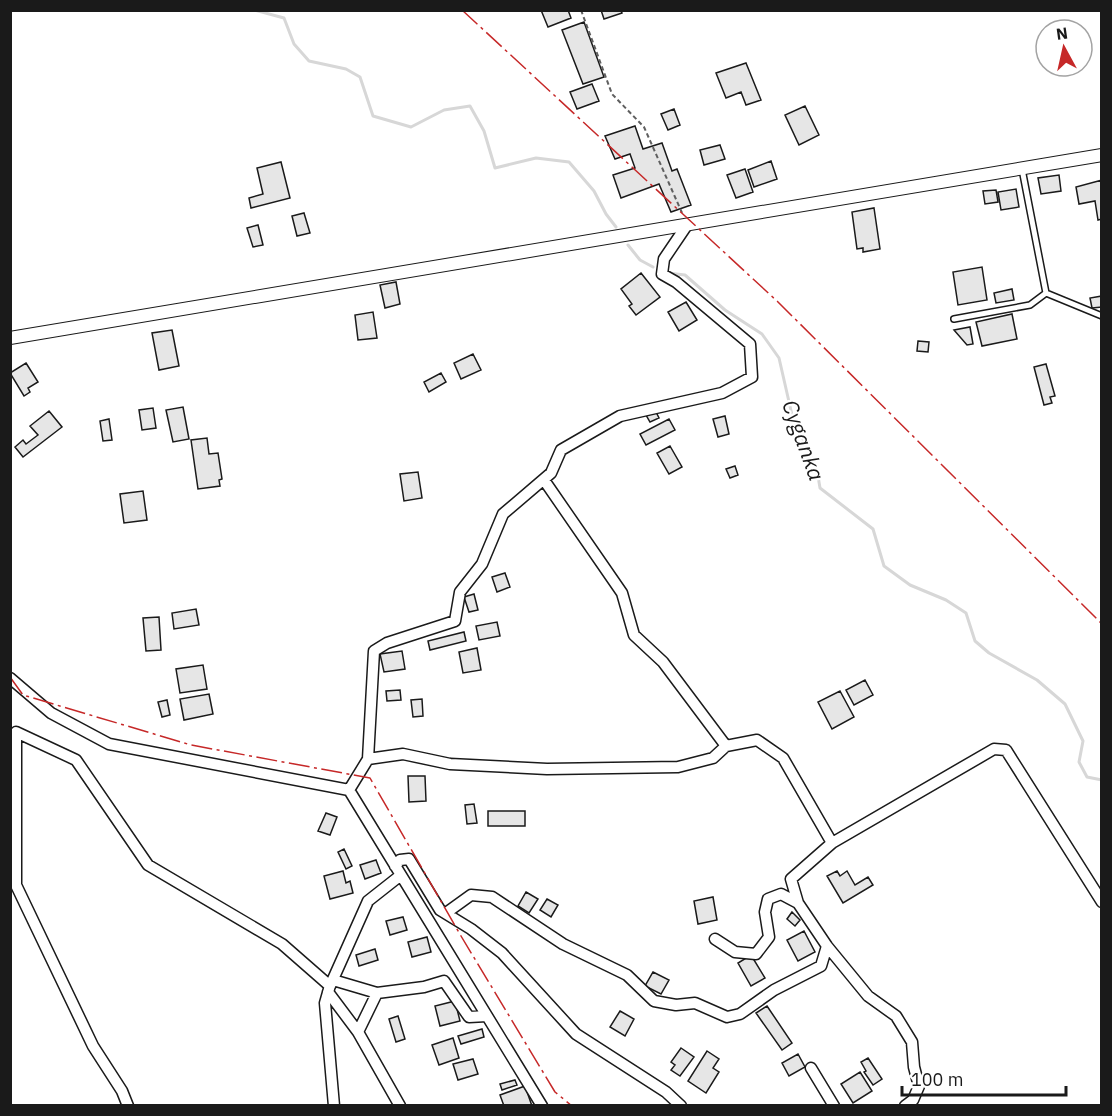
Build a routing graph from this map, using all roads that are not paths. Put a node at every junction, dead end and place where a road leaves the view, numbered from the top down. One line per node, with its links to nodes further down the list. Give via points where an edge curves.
1 (1101, 155): 2 (street)
2 (1022, 169): 3 (street); 4 (lane)
3 (687, 225): 7 (street); 8 (street, via 664,259 662,274 750,344 752,377 722,393 620,416 561,450)
4 (1046, 293): 5 (lane); 6 (lane, via 1030,305)
5 (1101, 316)
6 (954, 319)
7 (10, 338)
8 (544, 480): 10 (street, via 622,593 634,635 663,662); 11 (street, via 503,514 482,564 460,592 455,621 374,651)
9 (10, 678): 12 (street, via 51,713 109,744)
10 (726, 746): 11 (street, via 713,758 678,767 546,769 450,764 403,754); 13 (street, via 757,740 783,758)
11 (368, 759): 12 (street)
12 (349, 790): 14 (street)
13 (832, 843): 15 (street, via 994,750 1006,750); 16 (street, via 791,879)
14 (398, 870): 17 (street, via 400,860 409,859 440,910); 20 (street, via 368,901); 22 (street)
15 (1101, 902)
16 (798, 903): 18 (street, via 781,894 768,899 765,912 769,937 756,954 735,952); 19 (street)
17 (446, 913): 19 (street, via 471,895 492,897 563,944 627,975 654,1001 695,1003 727,1017 740,1014 774,990 821,966); 29 (street, via 502,953 576,1034 666,1092)
18 (715, 939)
19 (827, 946): 31 (street, via 868,996 896,1016 912,1042 919,1086 913,1100)
20 (330, 986): 21 (street); 23 (street); 25 (street, via 282,944 148,865 76,760 16,732 16,885 93,1046); 26 (street, via 325,1003)
21 (377, 993): 22 (street, via 444,981 469,1017); 23 (street)
22 (487, 1016): 28 (street)
23 (358, 1032): 27 (street)
24 (811, 1068): 30 (street)
25 (128, 1106)
26 (334, 1106)
27 (400, 1106)
28 (542, 1106)
29 (681, 1106)
30 (834, 1106)
31 (905, 1106)

